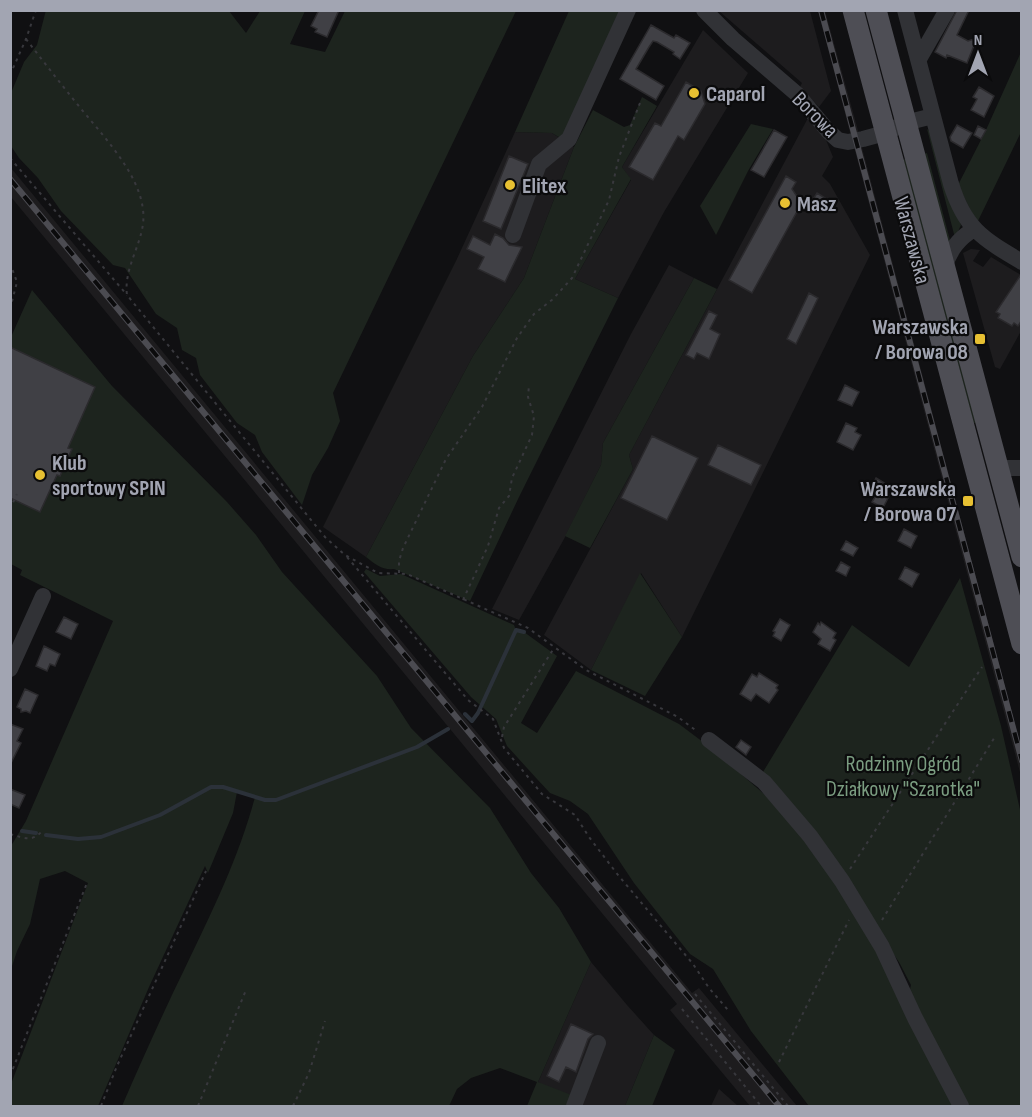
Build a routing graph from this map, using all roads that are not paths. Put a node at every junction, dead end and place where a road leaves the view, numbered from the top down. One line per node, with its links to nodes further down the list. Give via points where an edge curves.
1 (628, 10): 12 (street, via 569,139 539,164)
2 (704, 10): 10 (street, Borowa, via 798,95 838,140 848,142)
3 (853, 10): 10 (main road, Warszawska)
4 (876, 10): 9 (main road, Warszawska)
5 (905, 10): 7 (street)
6 (947, 10): 7 (street)
7 (919, 59): 8 (street)
8 (933, 116): 9 (street); 11 (street, via 956,200)
9 (905, 123): 10 (street); 14 (main road, Warszawska)
10 (885, 133): 19 (main road, Warszawska)
11 (974, 230): 13 (street); 14 (street, via 955,244)
12 (513, 235)
13 (1022, 262)
14 (944, 268): 15 (main road, Warszawska)
15 (998, 468): 16 (street); 17 (main road, Warszawska)
16 (1022, 468)
17 (1022, 557)
18 (43, 596): 20 (street)
19 (1022, 644)
20 (10, 669)
21 (709, 740): 24 (street, via 764,782 842,881 882,947)
22 (598, 1043): 23 (street)
23 (574, 1107)
24 (961, 1107)

